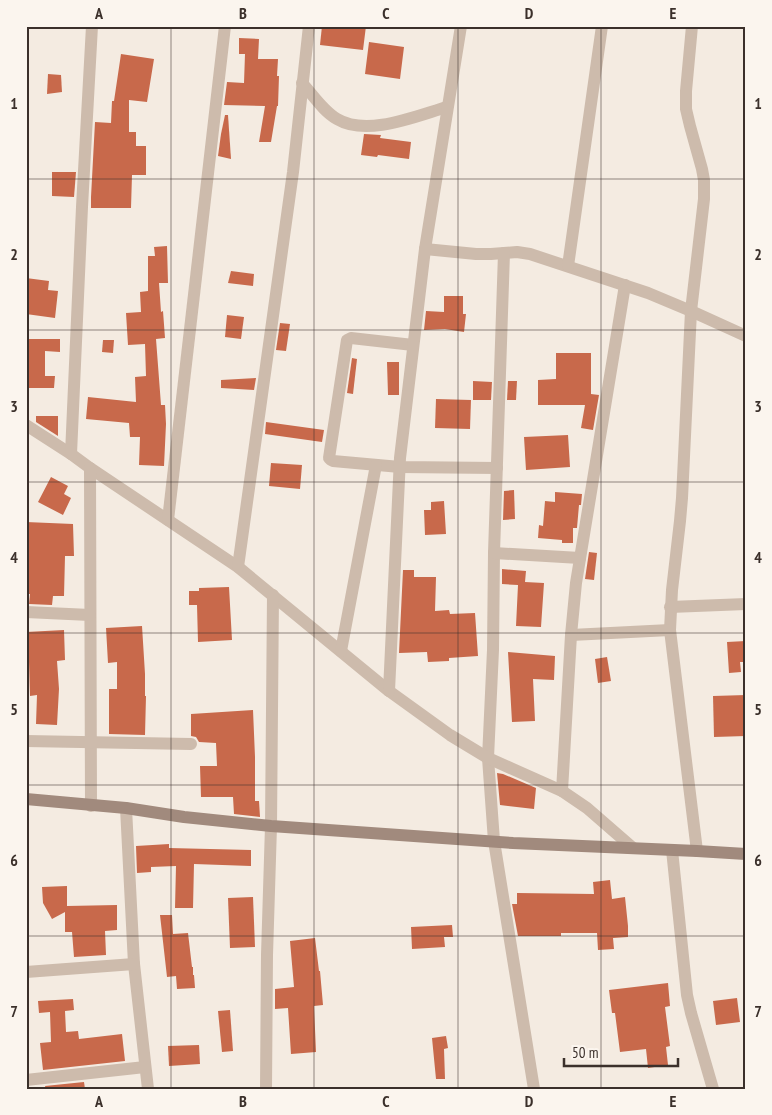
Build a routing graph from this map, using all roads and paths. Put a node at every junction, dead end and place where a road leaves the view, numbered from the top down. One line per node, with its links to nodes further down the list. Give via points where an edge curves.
1 (92, 26): 17 (street)
2 (225, 26): 22 (street)
3 (309, 26): 7 (street)
4 (461, 26): 8 (street)
5 (602, 26): 11 (street)
6 (692, 26): 13 (street, via 686,109 702,169 704,199)
7 (302, 83): 8 (street, via 324,108 351,125 379,126); 25 (street)
8 (447, 107): 9 (street)
9 (425, 249): 10 (street); 15 (street)
10 (504, 253): 11 (street, via 530,254); 21 (street)
11 (568, 266): 12 (street)
12 (625, 285): 13 (street); 24 (street)
13 (691, 311): 14 (street); 28 (street, via 681,513)
14 (746, 336)
15 (413, 345): 18 (street, via 351,338 346,342 329,458); 19 (street)
16 (26, 425): 17 (street)
17 (71, 454): 20 (street)
18 (376, 465): 19 (street); 33 (street)
19 (400, 467): 21 (street); 34 (street)
20 (90, 468): 22 (street); 30 (street)
21 (497, 468): 23 (street)
22 (168, 520): 25 (street)
23 (494, 553): 24 (street); 38 (street)
24 (580, 558): 32 (street)
25 (238, 567): 26 (street)
26 (273, 595): 33 (street); 43 (street)
27 (746, 604): 28 (street)
28 (670, 607): 31 (street)
29 (26, 612): 30 (street)
30 (90, 614): 36 (street)
31 (670, 630): 32 (street); 47 (street)
32 (571, 635): 39 (street)
33 (341, 651): 34 (street)
34 (389, 691): 38 (street)
35 (26, 741): 36 (street)
36 (91, 742): 37 (street); 41 (street)
37 (191, 744)
38 (488, 758): 39 (street); 44 (street)
39 (562, 791): 45 (street)
40 (26, 799): 41 (street)
41 (91, 806): 42 (street)
42 (126, 808): 43 (street); 49 (street)
43 (271, 826): 44 (street); 54 (street)
44 (494, 841): 45 (street); 55 (street)
45 (633, 848): 46 (street)
46 (672, 850): 47 (street); 56 (street, via 687,995)
47 (697, 851): 48 (street)
48 (746, 854)
49 (134, 964): 50 (street); 51 (street)
50 (26, 972)
51 (145, 1067): 52 (street); 53 (street)
52 (26, 1080)
53 (148, 1089)
54 (266, 1089)
55 (534, 1089)
56 (713, 1089)

